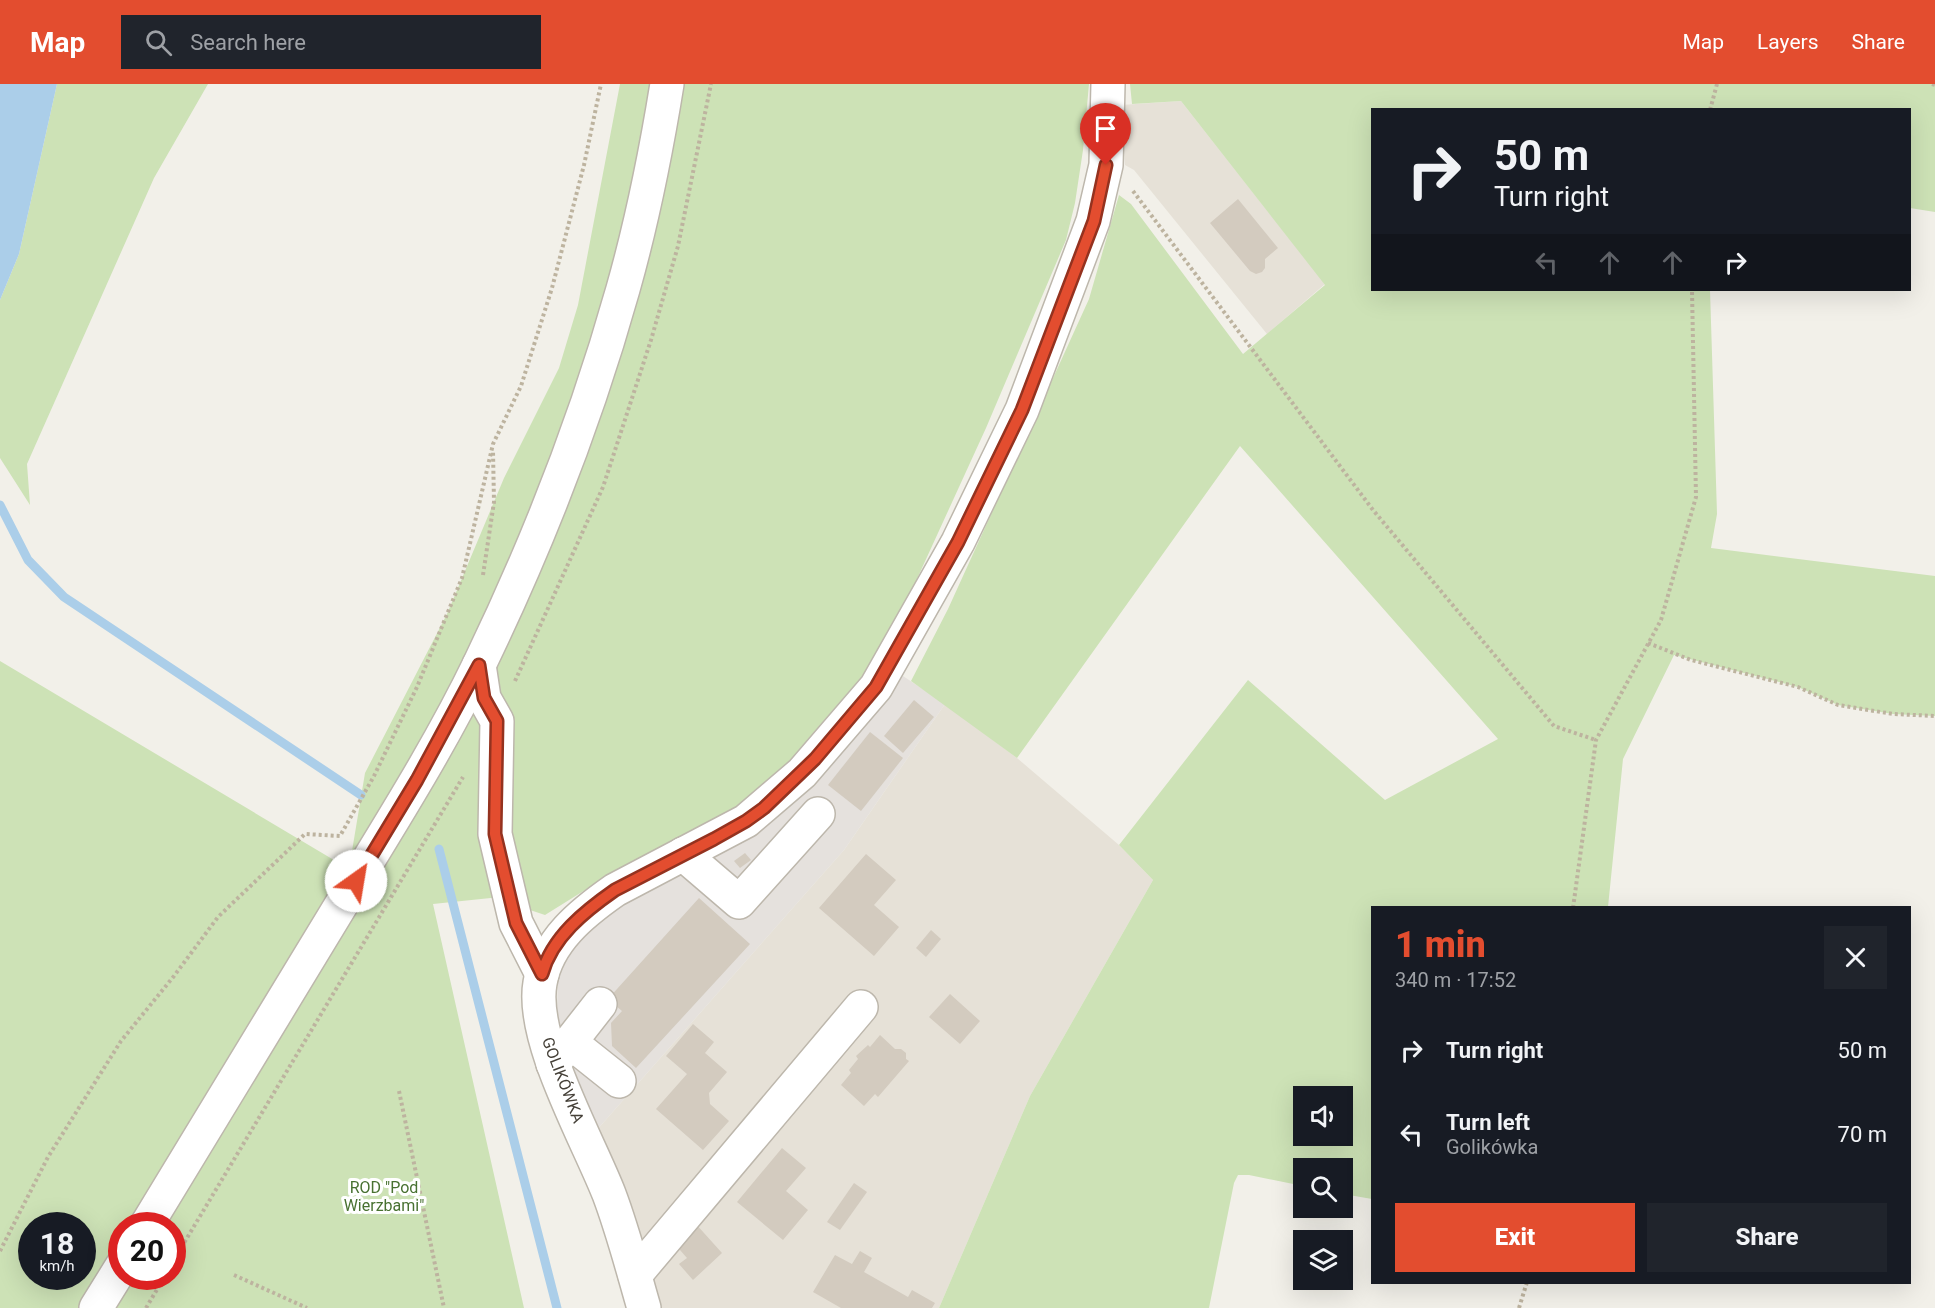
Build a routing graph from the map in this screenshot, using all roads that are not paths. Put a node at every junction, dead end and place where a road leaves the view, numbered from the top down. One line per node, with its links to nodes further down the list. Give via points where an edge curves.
1 (667, 84): 3 (street, via 624,288 541,528)
2 (1108, 84): 5 (street, GOLIKÓWKA, via 1106,165 1094,221 1022,410 958,542 876,687 815,759 746,821)
3 (479, 665): 6 (street, via 484,698 497,721 495,834 516,923); 11 (street, via 417,780)
4 (818, 814): 5 (street, via 739,902)
5 (683, 854): 6 (street, GOLIKÓWKA, via 615,890 582,915 554,947)
6 (542, 974): 9 (street, GOLIKÓWKA, via 539,991 545,1036)
7 (600, 1004): 9 (street)
8 (861, 1007): 12 (street)
9 (562, 1053): 10 (street); 12 (street, GOLIKÓWKA)
10 (619, 1081)
11 (155, 1212)
12 (634, 1275): 15 (street, GOLIKÓWKA)
13 (108, 1289): 14 (street)
14 (96, 1308)
15 (644, 1308)

